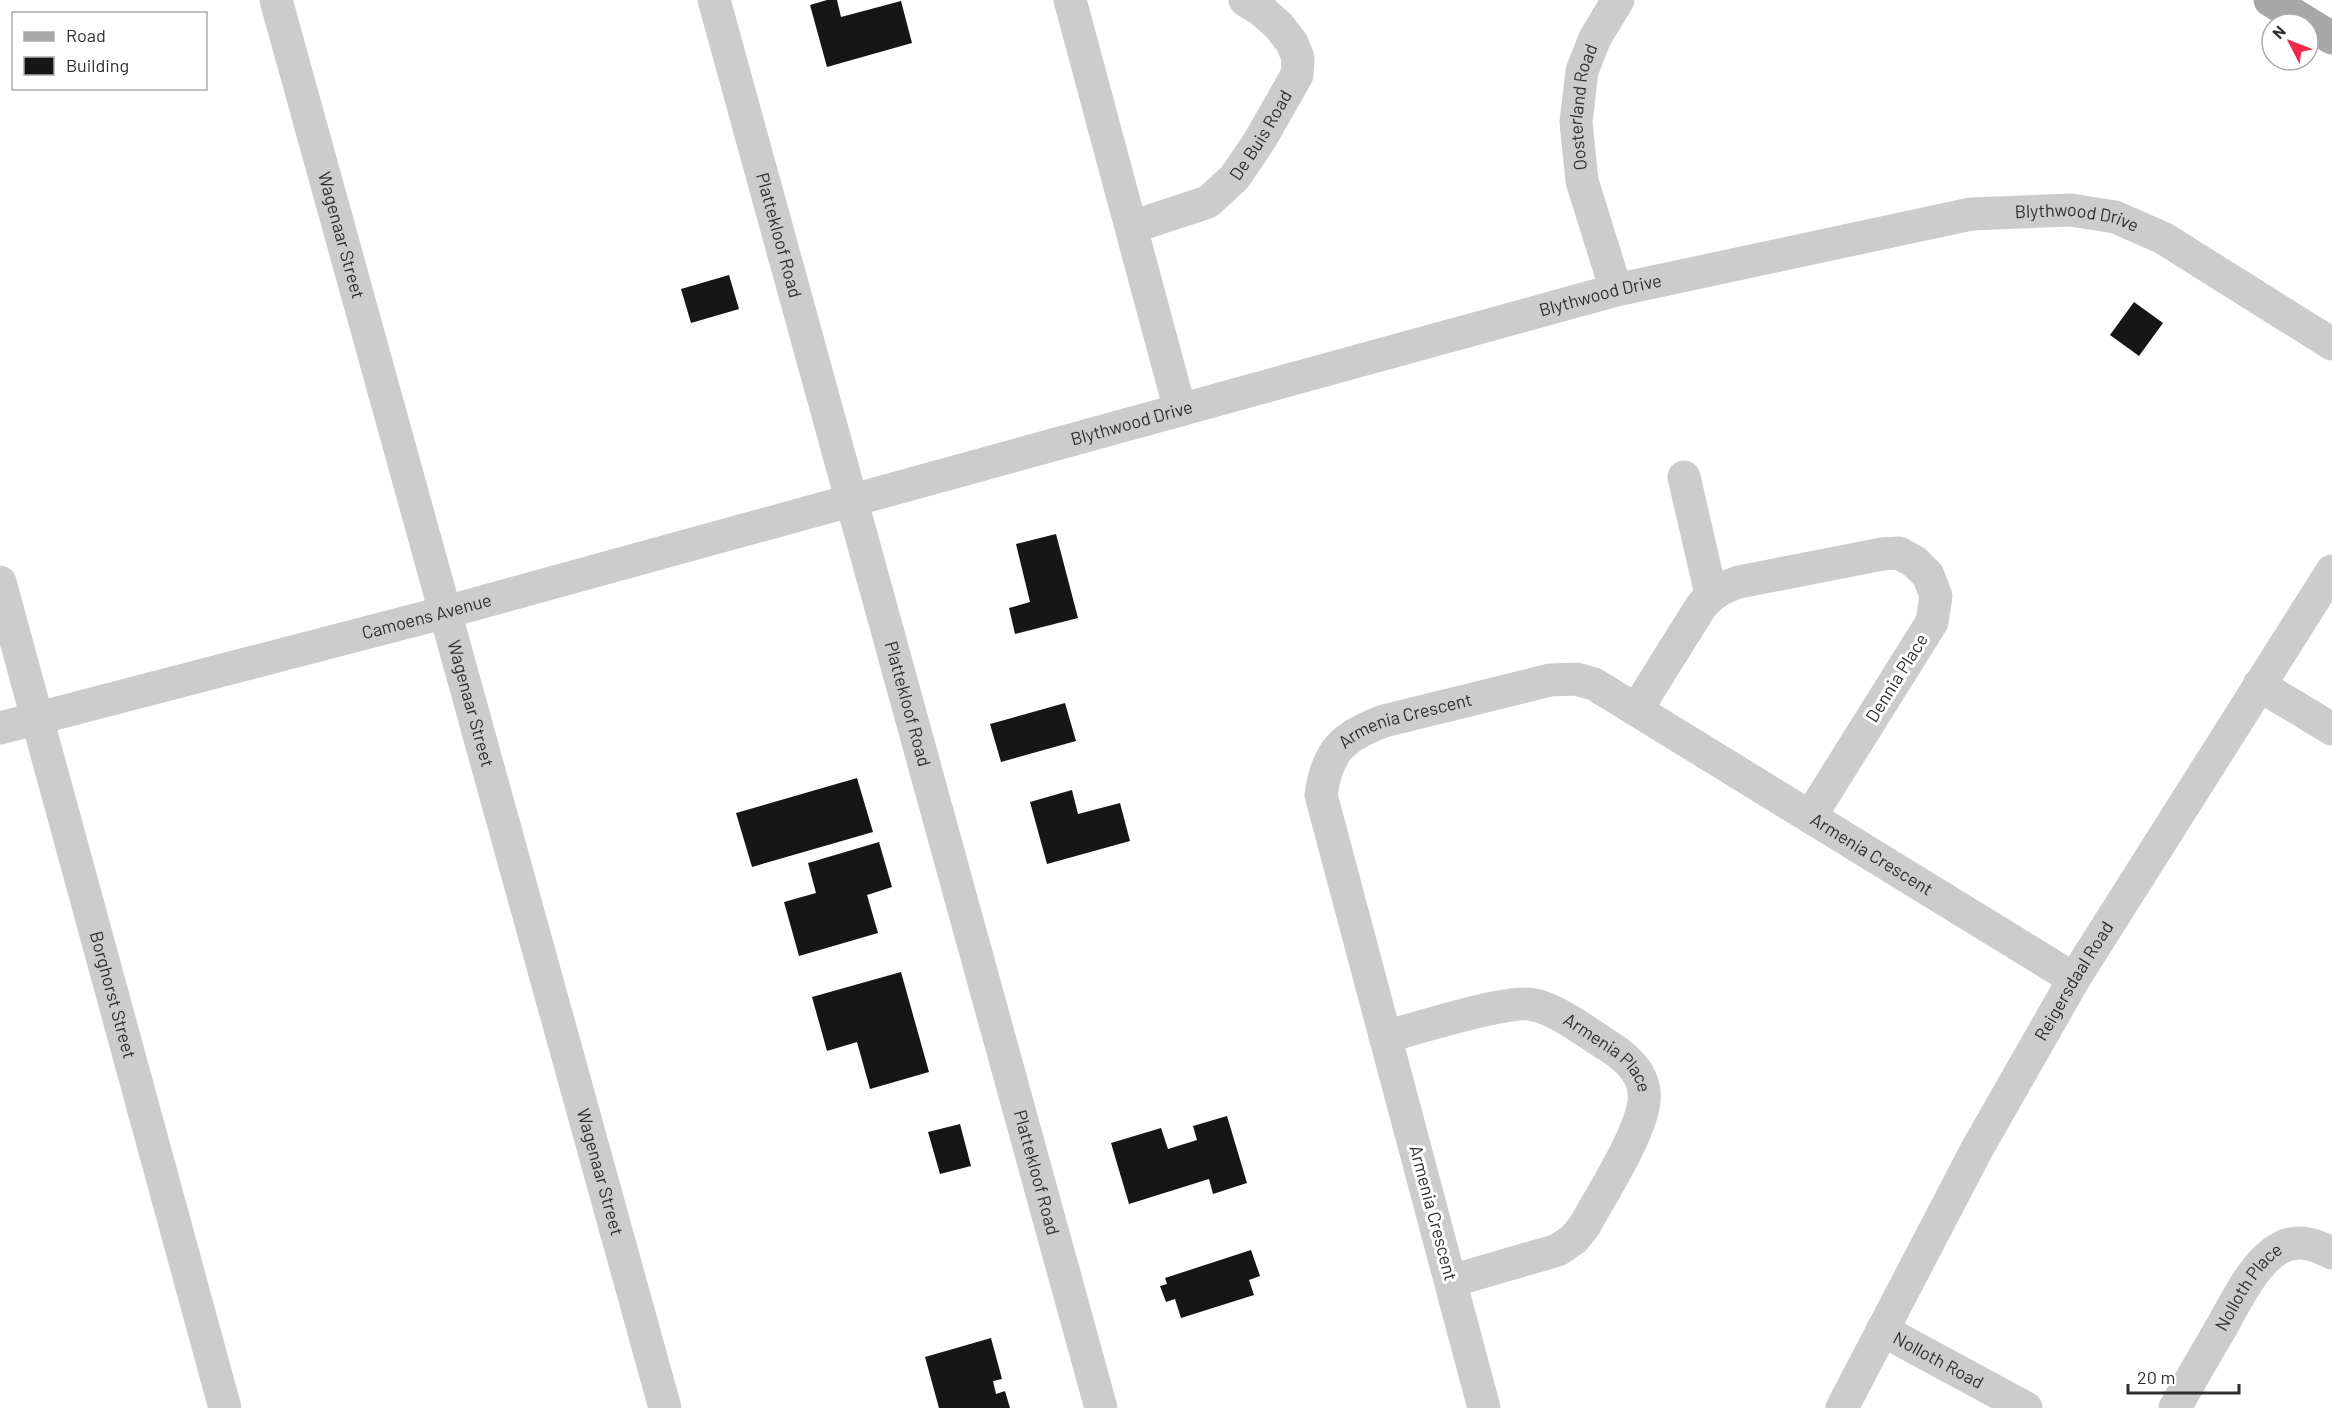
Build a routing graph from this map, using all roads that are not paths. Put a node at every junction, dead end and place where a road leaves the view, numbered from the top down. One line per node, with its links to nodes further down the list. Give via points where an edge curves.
1 (276, 0): 17 (street, Wagenaar Street)
2 (714, 0): 13 (street, Plattekloof Road)
3 (1070, 0): 8 (street)
4 (1245, 0): 8 (street, De Buis Road, via 1279,26 1292,43 1298,58 1297,75 1235,177 1208,202)
5 (1618, 0): 9 (street, Oosterland Road, via 1595,38 1582,71 1576,122 1582,181)
6 (2270, 0): 7 (main road)
7 (2332, 38)
8 (1132, 227): 11 (street)
9 (1616, 290): 10 (street, Blythwood Drive, via 1971,214 2071,210 2115,217 2163,238); 11 (street, Blythwood Drive)
10 (2332, 344)
11 (1180, 410): 13 (street, Blythwood Drive)
12 (1684, 477): 16 (street)
13 (853, 500): 17 (street, Camoens Avenue); 31 (street, Plattekloof Road)
14 (2332, 571): 18 (street, Reigersdaal Road)
15 (0, 582): 20 (street, Borghorst Street)
16 (1711, 594): 19 (street); 23 (street, Dennia Place, via 1739,582 1882,554 1899,553 1928,576 1936,596 1932,622)
17 (446, 612): 20 (street, Camoens Avenue); 30 (street, Wagenaar Street)
18 (2259, 685): 22 (street); 24 (street, Reigersdaal Road)
19 (1637, 709): 23 (street, Armenia Crescent); 25 (street, Armenia Crescent, via 1594,684 1576,679 1550,680 1384,721 1360,730 1337,749 1324,773 1321,795)
20 (37, 718): 21 (street, Camoens Avenue); 29 (street, Borghorst Street)
21 (0, 728)
22 (2332, 729)
23 (1810, 817): 24 (street, Armenia Crescent)
24 (2074, 980): 28 (street, Reigersdaal Road, via 1977,1149)
25 (1384, 1038): 27 (street, Armenia Crescent); 27 (street, Armenia Place, via 1499,1007 1533,1004 1552,1010 1619,1053 1643,1081 1644,1100 1638,1125 1574,1239 1558,1250)
26 (2332, 1254): 35 (street, Nolloth Place, via 2314,1244 2294,1243 2280,1247 2264,1259)
27 (1451, 1281): 32 (street, Armenia Crescent)
28 (1882, 1330): 33 (street, Reigersdaal Road); 34 (street, Nolloth Road)
29 (225, 1408)
30 (665, 1408)
31 (1101, 1408)
32 (1485, 1408)
33 (1842, 1408)
34 (2026, 1408)
35 (2175, 1408)

